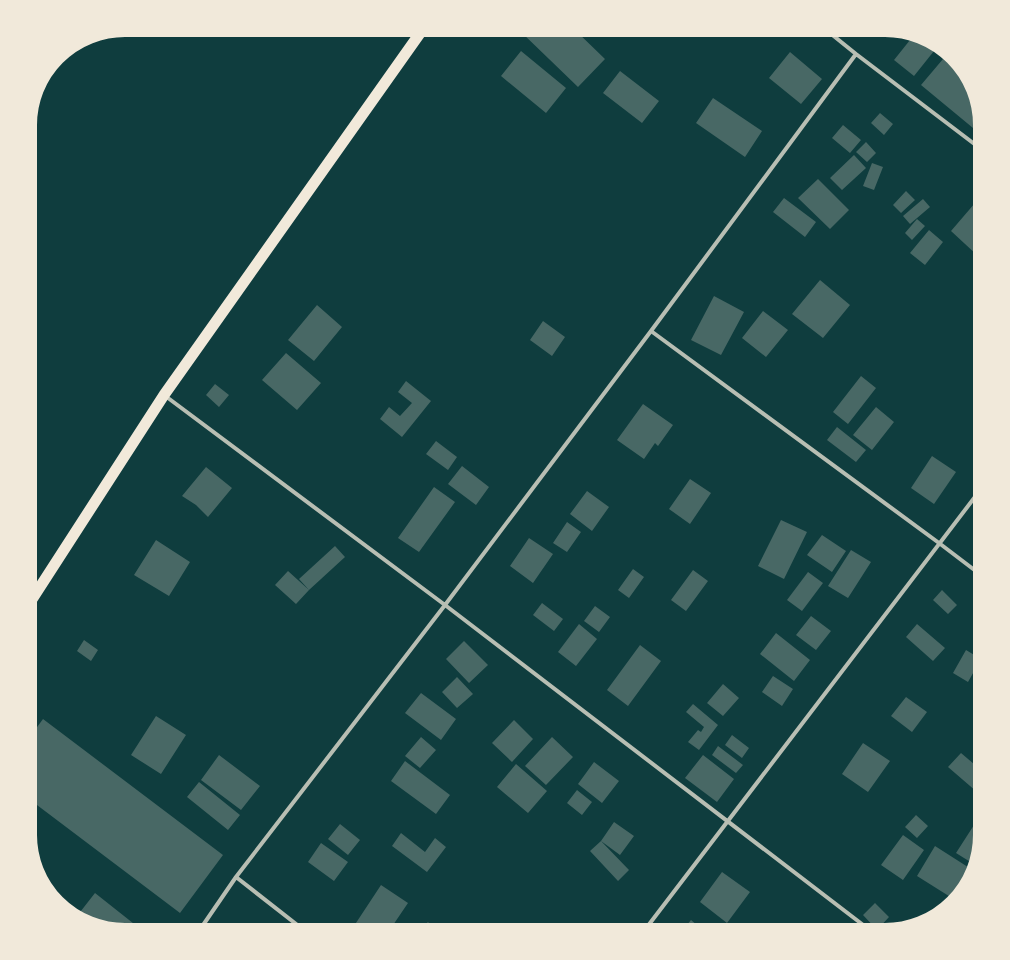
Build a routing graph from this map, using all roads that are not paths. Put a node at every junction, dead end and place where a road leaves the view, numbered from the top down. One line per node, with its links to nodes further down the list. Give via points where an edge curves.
1 (418, 36): 6 (highway)
2 (833, 36): 3 (street)
3 (856, 54): 4 (street); 5 (street)
4 (974, 144)
5 (651, 331): 8 (street); 11 (street)
6 (164, 395): 10 (highway); 11 (street)
7 (974, 498): 8 (street)
8 (939, 543): 9 (street); 12 (street)
9 (974, 570)
10 (36, 593)
11 (445, 605): 12 (street); 13 (street)
12 (727, 821): 16 (street); 17 (street)
13 (236, 878): 14 (street); 15 (street)
14 (204, 924)
15 (296, 924)
16 (649, 924)
17 (862, 924)

